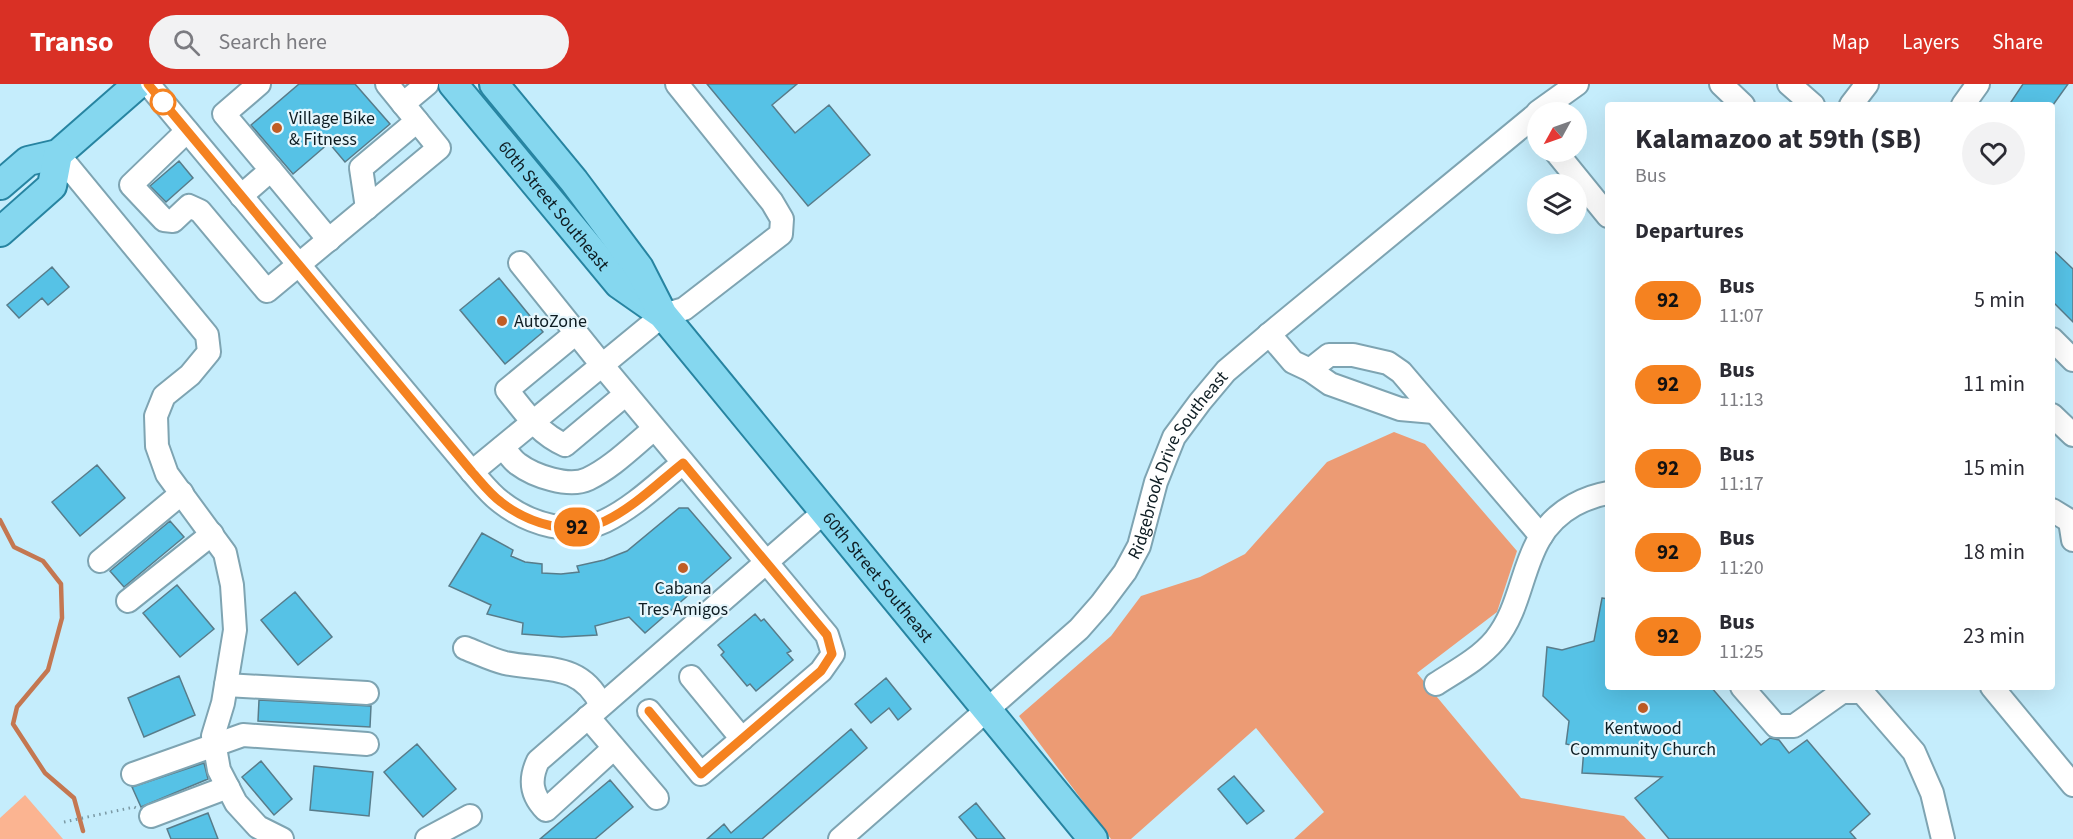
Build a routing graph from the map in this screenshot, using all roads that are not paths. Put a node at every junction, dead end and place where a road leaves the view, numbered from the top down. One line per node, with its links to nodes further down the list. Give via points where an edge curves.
1 (138, 84): 24 (main road)
2 (148, 84): 23 (street)
3 (259, 84): 26 (street, via 224,114)
4 (387, 84): 19 (street)
5 (428, 84): 19 (street)
6 (453, 84): 20 (main road, 60th Street Southeast)
7 (494, 84): 21 (main road, 60th Street Southeast)
8 (677, 84): 35 (street, via 782,219 781,234 684,309)
9 (1577, 84): 14 (street, Ridgebrook Drive Southeast)
10 (1721, 84): 15 (street)
11 (1789, 84): 16 (street)
12 (1867, 84): 17 (street)
13 (1978, 84): 18 (street)
14 (1555, 102)
15 (1740, 102)
16 (1810, 102)
17 (1853, 102)
18 (1965, 102)
19 (410, 112): 29 (street, via 361,168); 29 (street, via 439,148)
20 (481, 118): 21 (main road, via 501,127); 35 (main road, 60th Street Southeast, via 619,284)
21 (524, 121): 35 (main road, 60th Street Southeast, via 639,268)
22 (1527, 125): 37 (street, Ridgebrook Drive Southeast)
23 (187, 131): 28 (street); 34 (street, via 131,185 164,220 173,221 189,206 200,211 267,291)
24 (58, 154): 27 (main road, via 28,160); 31 (main road, via 52,186); 51 (street, via 207,335 209,352 190,375 164,396 156,416 157,446 167,474)
25 (1565, 162): 30 (street)
26 (271, 170): 28 (street); 32 (street)
27 (0, 185)
28 (241, 196): 34 (street)
29 (367, 208): 32 (street)
30 (1605, 212)
31 (0, 232)
32 (329, 240): 34 (street)
33 (520, 263): 36 (street)
34 (299, 265): 50 (street)
35 (663, 315): 40 (street); 53 (main road, 60th Street Southeast)
36 (576, 333): 40 (street); 45 (street, via 507,390)
37 (1269, 334): 41 (street, via 1293,362); 68 (street, Ridgebrook Drive Southeast, via 1226,371 1174,437 1156,482 1140,546 1125,572 1078,629)
38 (2055, 342): 39 (street)
39 (2073, 360)
40 (602, 365): 42 (street); 45 (street)
41 (1310, 370): 43 (street, via 1330,384 1400,409); 43 (street, via 1329,355 1353,355 1388,363 1401,372)
42 (626, 394): 45 (street, via 565,445 550,439); 46 (street)
43 (1434, 412): 55 (street)
44 (2055, 418): 47 (street)
45 (533, 422): 48 (street)
46 (654, 429): 48 (street, via 586,480 559,482 534,473 517,464); 49 (street)
47 (2073, 435)
48 (503, 447): 50 (street)
49 (683, 463): 50 (street, via 603,522 567,529 532,521 508,507); 57 (street)
50 (472, 472)
51 (182, 493): 54 (street); 56 (street)
52 (1605, 494): 55 (street, via 1563,511 1546,525)
53 (824, 512): 57 (street); 68 (main road, 60th Street Southeast)
54 (212, 534): 58 (street); 62 (street, via 225,554 232,585 235,630)
55 (1541, 536): 61 (street, via 1496,640)
56 (100, 561)
57 (766, 563): 66 (street); 69 (street, via 827,635 832,654 821,671)
58 (128, 601)
59 (465, 648): 66 (street, via 504,662 553,669 584,680 595,693)
60 (691, 677): 69 (street)
61 (1436, 684)
62 (226, 685): 65 (street); 71 (street, via 213,736)
63 (1745, 690): 84 (street, via 1776,726 1784,727 1794,726 1842,692 1862,692 1914,752 1932,793)
64 (1994, 690): 74 (street)
65 (367, 693)
66 (595, 711): 72 (street); 72 (street, via 538,761 532,773 539,802 546,810)
67 (649, 711): 69 (street, via 701,774)
68 (987, 711): 82 (street, Ridgebrook Drive Southeast); 83 (main road, 60th Street Southeast)
69 (742, 739)
70 (367, 744): 71 (street, via 243,735)
71 (215, 745): 73 (street); 75 (street, via 219,770)
72 (614, 748): 76 (street)
73 (133, 774)
74 (2073, 785)
75 (228, 787): 77 (street); 80 (street, via 236,803 258,827)
76 (657, 798)
77 (151, 816)
78 (470, 816): 79 (street)
79 (448, 834): 81 (street)
80 (282, 839)
81 (427, 839)
82 (840, 839)
83 (1093, 839)
84 (1943, 839)

